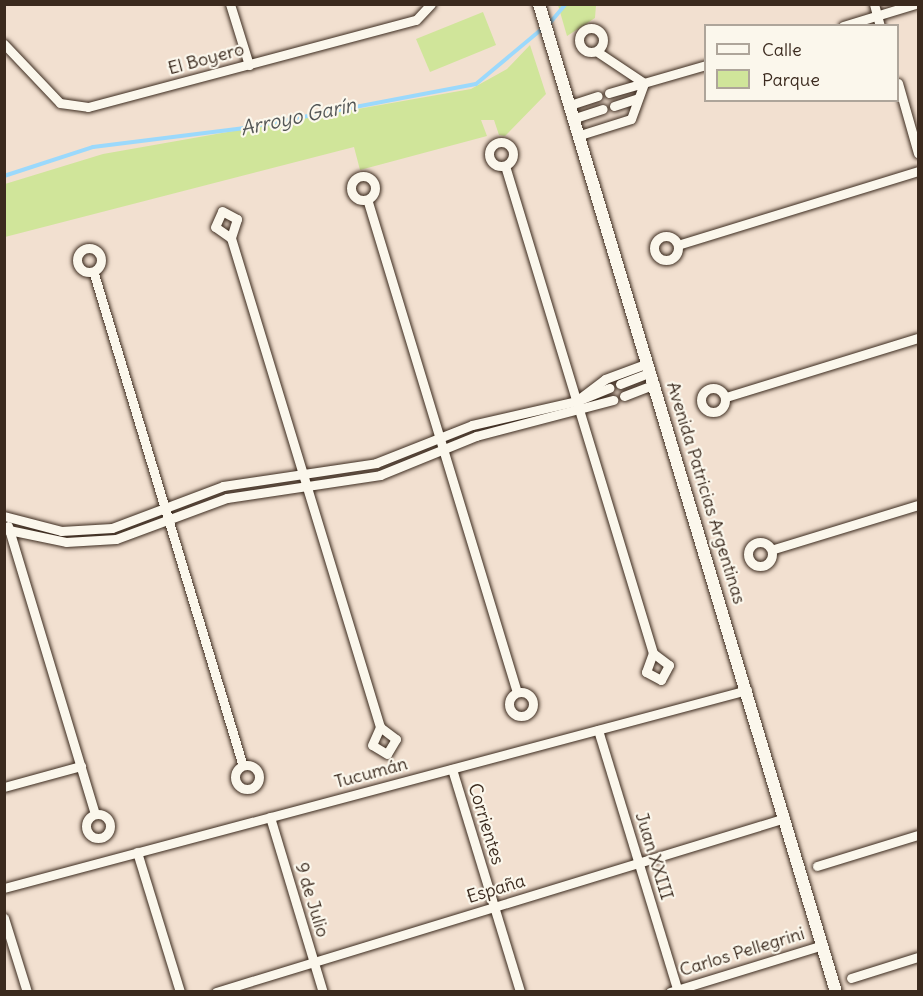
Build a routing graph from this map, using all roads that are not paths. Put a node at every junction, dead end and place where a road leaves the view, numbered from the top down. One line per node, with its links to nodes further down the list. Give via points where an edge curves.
1 (230, 4): 10 (street)
2 (431, 4): 10 (street, El Boyero, via 416,20)
3 (874, 4): 6 (street)
4 (915, 4): 6 (street)
5 (541, 9): 17 (street, Avenida Patricias Argentinas)
6 (879, 21): 7 (street)
7 (857, 24)
8 (4, 44): 10 (street, El Boyero, via 50,96 73,107)
9 (598, 53): 12 (street)
10 (249, 65)
11 (704, 65): 12 (street)
12 (644, 83): 14 (street); 16 (street)
13 (899, 90): 22 (street)
14 (609, 93)
15 (598, 96): 17 (street)
16 (638, 98): 18 (street); 21 (street, via 630,119)
17 (570, 105): 20 (street, Avenida Patricias Argentinas)
18 (614, 106)
19 (603, 109): 20 (street)
20 (575, 118): 21 (street, Avenida Patricias Argentinas)
21 (580, 135): 30 (street, Avenida Patricias Argentinas)
22 (918, 153)
23 (506, 169): 36 (street)
24 (918, 171): 27 (street)
25 (368, 202): 38 (street)
26 (231, 238): 40 (street)
27 (681, 244)
28 (94, 274): 43 (street)
29 (918, 338): 34 (street)
30 (652, 373): 31 (street); 33 (street); 36 (street, via 591,386); 50 (street, Avenida Patricias Argentinas)
31 (620, 384)
32 (609, 388): 36 (street)
33 (624, 396)
34 (726, 397)
35 (613, 400): 37 (street)
36 (577, 401): 37 (street); 38 (street, via 472,425)
37 (580, 413): 39 (street, via 476,436); 48 (street)
38 (439, 438): 39 (street); 40 (street, via 376,463)
39 (443, 450): 41 (street, via 380,475); 49 (street)
40 (303, 474): 41 (street); 43 (street, via 232,484)
41 (307, 486): 45 (street, via 227,498); 51 (street)
42 (918, 505): 47 (street)
43 (166, 510): 44 (street, via 134,523 79,531); 45 (street)
44 (5, 516): 46 (street)
45 (169, 522): 46 (street, via 137,534 84,543); 53 (street)
46 (7, 530): 54 (street)
47 (774, 549)
48 (653, 653)
49 (516, 689)
50 (747, 690): 52 (street, Tucumán); 59 (street, Avenida Patricias Argentinas)
51 (380, 727)
52 (598, 730): 55 (street, Tucumán); 62 (street, Juan XXIII)
53 (242, 763)
54 (81, 766): 56 (street); 57 (street)
55 (452, 769): 58 (street, Tucumán); 65 (street, Corrientes)
56 (4, 787)
57 (94, 811)
58 (270, 817): 61 (street, Tucumán); 69 (street, 9 de Julio)
59 (785, 818): 62 (street, España); 67 (street, Avenida Patricias Argentinas)
60 (918, 835): 63 (street)
61 (137, 852): 64 (street, Tucumán); 73 (street)
62 (638, 863): 65 (street, España); 71 (street, Juan XXIII)
63 (817, 866)
64 (4, 888)
65 (494, 907): 69 (street, España); 76 (street, Corrientes)
66 (4, 918): 72 (street)
67 (823, 945): 71 (street, Carlos Pellegrini); 77 (street, Avenida Patricias Argentinas)
68 (918, 957): 70 (street)
69 (314, 962): 74 (street, España); 75 (street, 9 de Julio)
70 (851, 978)
71 (675, 991)
72 (27, 992)
73 (180, 992)
74 (216, 992)
75 (323, 992)
76 (520, 992)
77 (836, 992)

